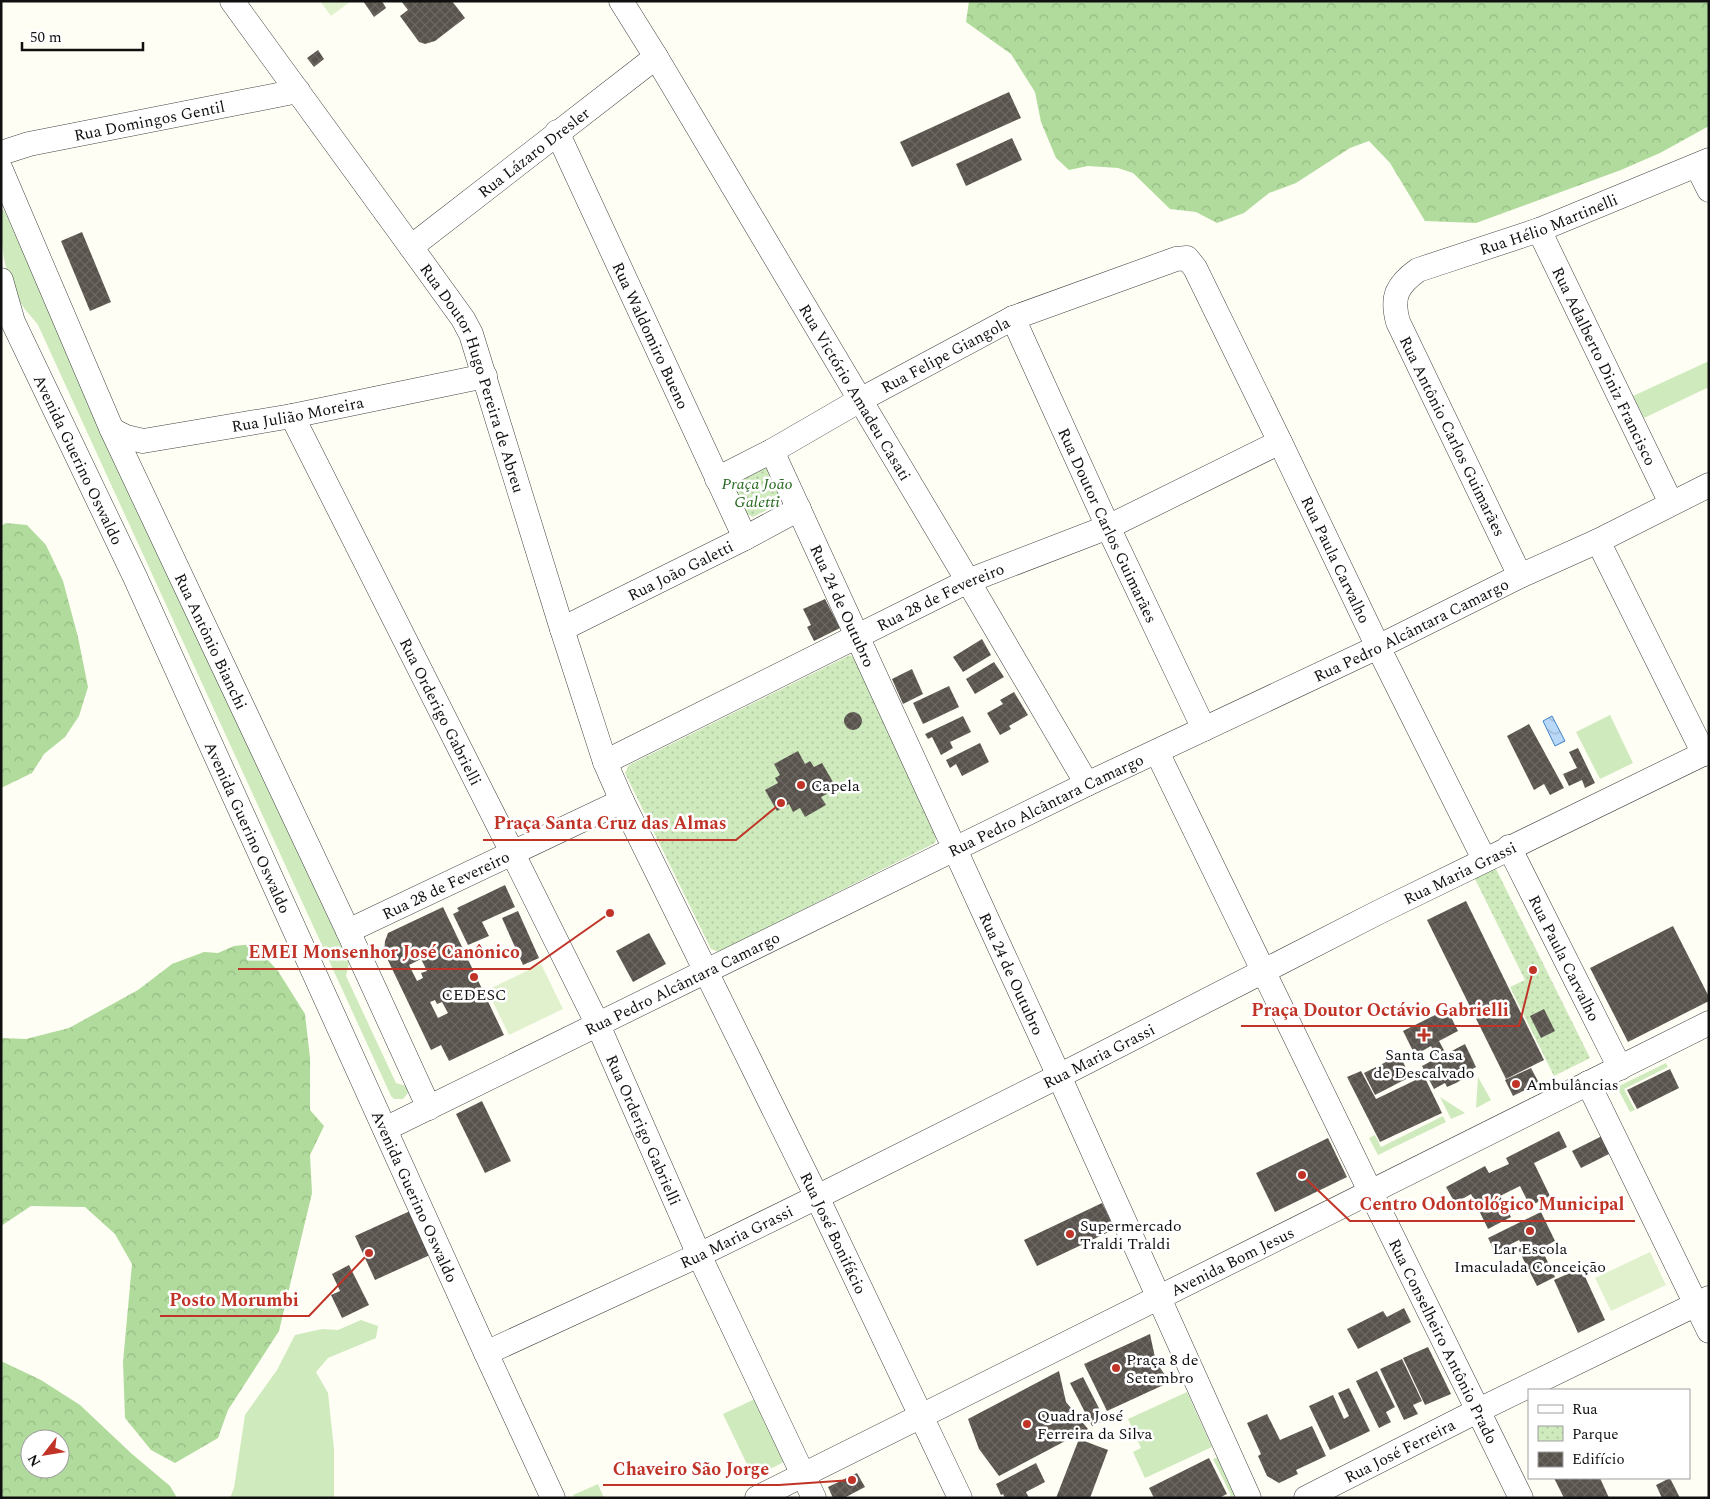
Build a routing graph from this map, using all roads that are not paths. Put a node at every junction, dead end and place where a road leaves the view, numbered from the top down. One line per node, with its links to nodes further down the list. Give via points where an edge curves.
1 (232, 1): 4 (street, Rua Doutor Hugo Pereira de Abreu)
2 (621, 1): 3 (street, Rua Victório Amadeu Casati)
3 (656, 57): 5 (street, Rua Lázaro Dresler); 18 (street, Rua Victório Amadeu Casati)
4 (298, 91): 6 (street, Rua Domingos Gentil, via 29,144); 11 (street, Rua Doutor Hugo Pereira de Abreu)
5 (557, 132): 11 (street, Rua Lázaro Dresler); 23 (street, Rua Waldomiro Bueno)
6 (1, 153)
7 (1703, 163): 9 (street); 10 (street, Rua Hélio Martinelli)
8 (1, 170): 20 (street, Rua Antônio Bianchi)
9 (1709, 190)
10 (1539, 230): 14 (street, Rua Hélio Martinelli, via 1418,270 1406,279); 25 (street, Rua Adalberto Diniz Francisco)
11 (411, 247): 17 (street, Rua Doutor Hugo Pereira de Abreu, via 467,327)
12 (1187, 258): 16 (street, Rua Felipe Giangola, via 1176,259); 21 (street, Rua Paula Carvalho, via 1195,268)
13 (1, 280): 15 (street, Avenida Guerino Oswaldo)
14 (1396, 294): 30 (street, Rua Antônio Carlos Guimarães, via 1394,308 1398,322)
15 (7, 315): 54 (street, Avenida Guerino Oswaldo, via 135,577)
16 (1013, 318): 18 (street, Rua Felipe Giangola); 27 (street, Rua Doutor Carlos Guimarães)
17 (485, 376): 19 (street, Rua Julião Moreira); 32 (street, Rua Doutor Hugo Pereira de Abreu)
18 (860, 400): 22 (street, Rua Felipe Giangola); 31 (street, Rua Victório Amadeu Casati)
19 (292, 416): 20 (street, Rua Julião Moreira, via 143,441); 43 (street, Rua Orderigo Gabrielli)
20 (112, 430): 45 (street, Rua Antônio Bianchi)
21 (1280, 442): 27 (street, Rua 28 de Fevereiro); 34 (street, Rua Paula Carvalho)
22 (772, 451): 23 (street, Rua Felipe Giangola); 26 (street, Rua 24 de Outubro)
23 (716, 479): 28 (street, Rua Waldomiro Bueno)
24 (1709, 484): 25 (street, Rua Pedro Alcântara Camargo)
25 (1671, 503): 29 (street, Rua Pedro Alcântara Camargo)
26 (799, 509): 28 (street, Rua João Galetti); 33 (street, Rua 24 de Outubro)
27 (1108, 526): 31 (street, Rua 28 de Fevereiro); 35 (street, Rua Doutor Carlos Guimarães)
28 (745, 538): 32 (street, Rua João Galetti)
29 (1598, 541): 30 (street, Rua Pedro Alcântara Camargo); 37 (street)
30 (1520, 576): 34 (street, Rua Pedro Alcântara Camargo)
31 (968, 581): 33 (street, Rua 28 de Fevereiro); 39 (street, Rua Victório Amadeu Casati)
32 (562, 629): 38 (street, Rua Doutor Hugo Pereira de Abreu)
33 (856, 636): 38 (street, Rua 28 de Fevereiro); 42 (street, Rua 24 de Outubro)
34 (1378, 647): 35 (street, Rua Pedro Alcântara Camargo); 44 (street, Rua Paula Carvalho)
35 (1204, 729): 36 (street, Rua Pedro Alcântara Camargo)
36 (1157, 752): 39 (street, Rua Pedro Alcântara Camargo); 47 (street, Rua Conselheiro Antônio Prado)
37 (1706, 752): 41 (street, Rua Maria Grassi)
38 (605, 762): 40 (street, Rua Doutor Hugo Pereira de Abreu)
39 (1087, 784): 42 (street, Rua Pedro Alcântara Camargo)
40 (622, 801): 43 (street, Rua 28 de Fevereiro); 46 (street, Rua José Bonifácio)
41 (1509, 847): 44 (street, Rua Maria Grassi); 50 (street, Rua Paula Carvalho)
42 (955, 849): 46 (street, Rua Pedro Alcântara Camargo); 51 (street, Rua 24 de Outubro)
43 (513, 854): 45 (street, Rua 28 de Fevereiro); 49 (street, Rua Orderigo Gabrielli)
44 (1484, 860): 47 (street, Rua Maria Grassi)
45 (348, 931): 53 (street, Rua Antônio Bianchi)
46 (706, 970): 49 (street, Rua Pedro Alcântara Camargo); 56 (street, Rua José Bonifácio)
47 (1264, 972): 51 (street, Rua Maria Grassi); 55 (street, Rua Conselheiro Antônio Prado)
48 (1709, 1024): 50 (street, Avenida Bom Jesus)
49 (598, 1025): 53 (street, Rua Pedro Alcântara Camargo); 57 (street, Rua Orderigo Gabrielli)
50 (1620, 1068): 52 (street, Avenida Bom Jesus)
51 (1059, 1076): 56 (street, Rua Maria Grassi); 58 (street, Rua 24 de Outubro)
52 (1588, 1084): 55 (street, Avenida Bom Jesus); 59 (street)
53 (429, 1108): 54 (street, Rua Pedro Alcântara Camargo)
54 (385, 1129): 61 (street, Avenida Guerino Oswaldo)
55 (1371, 1193): 58 (street, Avenida Bom Jesus); 62 (street, Rua Conselheiro Antônio Prado)
56 (817, 1197): 57 (street, Rua Maria Grassi); 63 (street, Rua José Bonifácio)
57 (699, 1255): 61 (street, Rua Maria Grassi); 64 (street, Rua Orderigo Gabrielli)
58 (1159, 1299): 63 (street, Avenida Bom Jesus); 69 (street, Rua 24 de Outubro)
59 (1702, 1301): 60 (street); 62 (street, Rua José Ferreira)
60 (1709, 1331)
61 (486, 1354): 65 (street, Avenida Guerino Oswaldo)
62 (1479, 1410): 70 (street, Rua José Ferreira); 71 (street, Rua Conselheiro Antônio Prado)
63 (920, 1416): 64 (street, Avenida Bom Jesus); 68 (street, Rua José Bonifácio)
64 (803, 1475): 66 (street, Avenida Bom Jesus); 67 (street, Rua Orderigo Gabrielli)
65 (553, 1498)
66 (757, 1498)
67 (814, 1498)
68 (960, 1498)
69 (1249, 1498)
70 (1306, 1498)
71 (1521, 1498)

